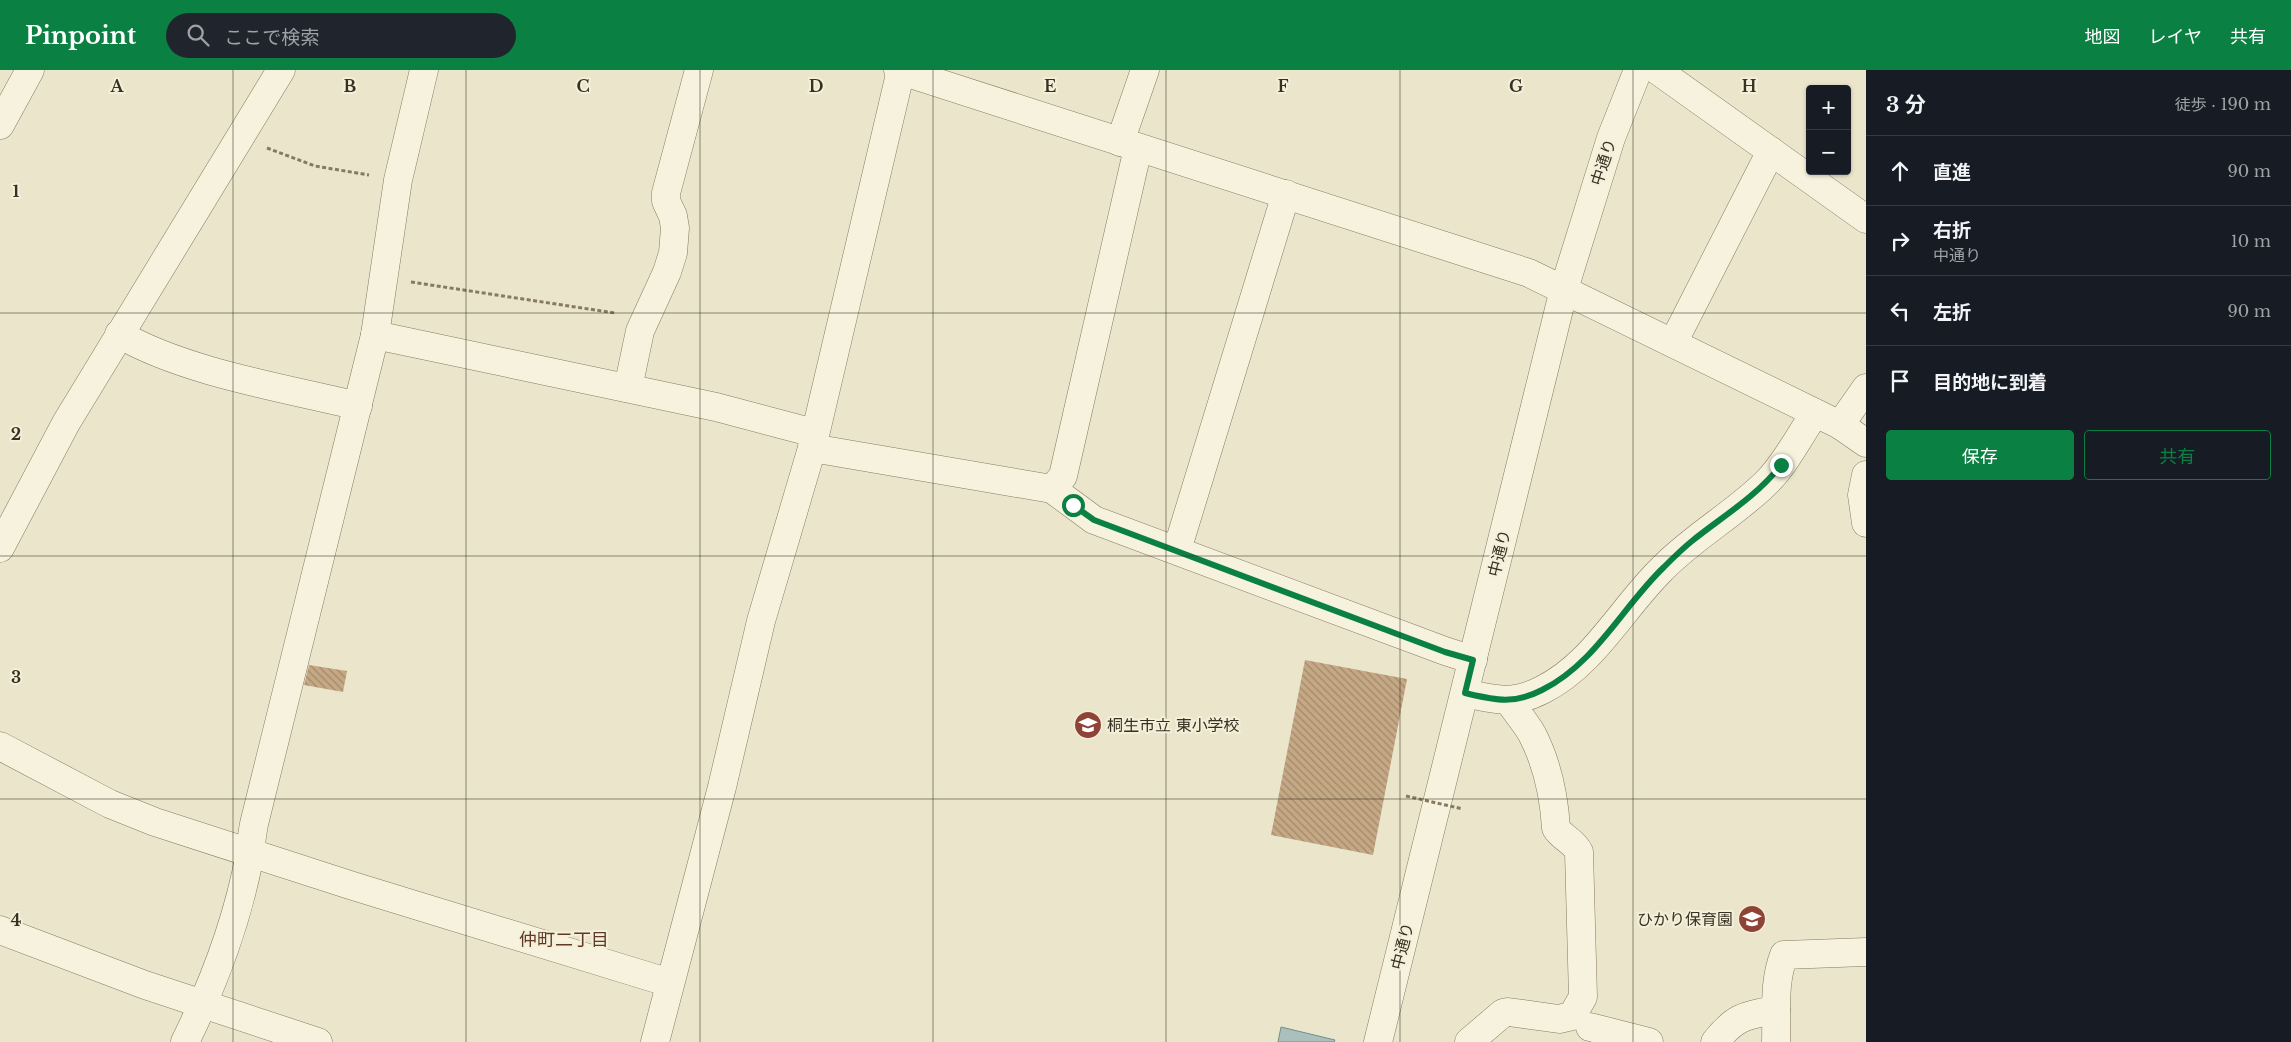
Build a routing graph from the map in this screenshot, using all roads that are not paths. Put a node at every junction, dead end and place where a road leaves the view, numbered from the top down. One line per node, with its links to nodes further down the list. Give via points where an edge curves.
1 (30, 70): 9 (street)
2 (281, 70): 15 (street)
3 (424, 70): 16 (street, via 398,180)
4 (699, 70): 18 (street, via 666,193 675,228 672,253 636,345)
5 (900, 70): 10 (street); 23 (street)
6 (1145, 70): 10 (street)
7 (1638, 70): 14 (street, 中通り, via 1611,138)
8 (1657, 70): 11 (street)
9 (0, 125)
10 (1129, 145): 12 (street); 26 (street, via 1063,476)
11 (1771, 151): 13 (street); 17 (street)
12 (1286, 194): 14 (street, via 1500,263); 29 (street)
13 (1866, 219)
14 (1564, 289): 17 (street); 30 (street, 中通り)
15 (119, 334): 20 (street, via 192,365); 28 (street, via 66,423)
16 (375, 335): 18 (street); 20 (street)
17 (1673, 343): 21 (street)
18 (628, 388): 23 (street, via 716,407)
19 (1866, 388): 22 (street)
20 (358, 406): 34 (street, via 254,824)
21 (1814, 413): 22 (street); 32 (street, via 1768,481 1667,564 1570,672 1544,690)
22 (1840, 425): 24 (street)
23 (813, 440): 26 (street); 37 (street, via 761,622 722,788)
24 (1866, 443)
25 (1866, 475): 27 (street, via 1862,495)
26 (1052, 488): 29 (street, via 1094,520)
27 (1866, 523)
28 (0, 548)
29 (1177, 550): 30 (street)
30 (1473, 660): 31 (street, 中通り)
31 (1465, 693): 32 (street); 44 (street, 中通り)
32 (1510, 701): 45 (street, via 1541,753 1551,789 1556,828 1579,852 1583,997 1572,1016 1559,1019 1503,1013)
33 (0, 746): 34 (street, via 125,811)
34 (250, 852): 37 (street); 38 (street, via 232,924)
35 (0, 930): 38 (street)
36 (1866, 952): 39 (street, via 1784,955 1780,964)
37 (670, 983): 43 (street)
38 (203, 1005): 41 (street); 42 (street)
39 (1776, 1010): 47 (street, via 1733,1021); 48 (street)
40 (1590, 1027): 46 (street)
41 (185, 1042)
42 (318, 1042)
43 (654, 1042)
44 (1380, 1042)
45 (1469, 1042)
46 (1649, 1042)
47 (1715, 1042)
48 (1776, 1042)

